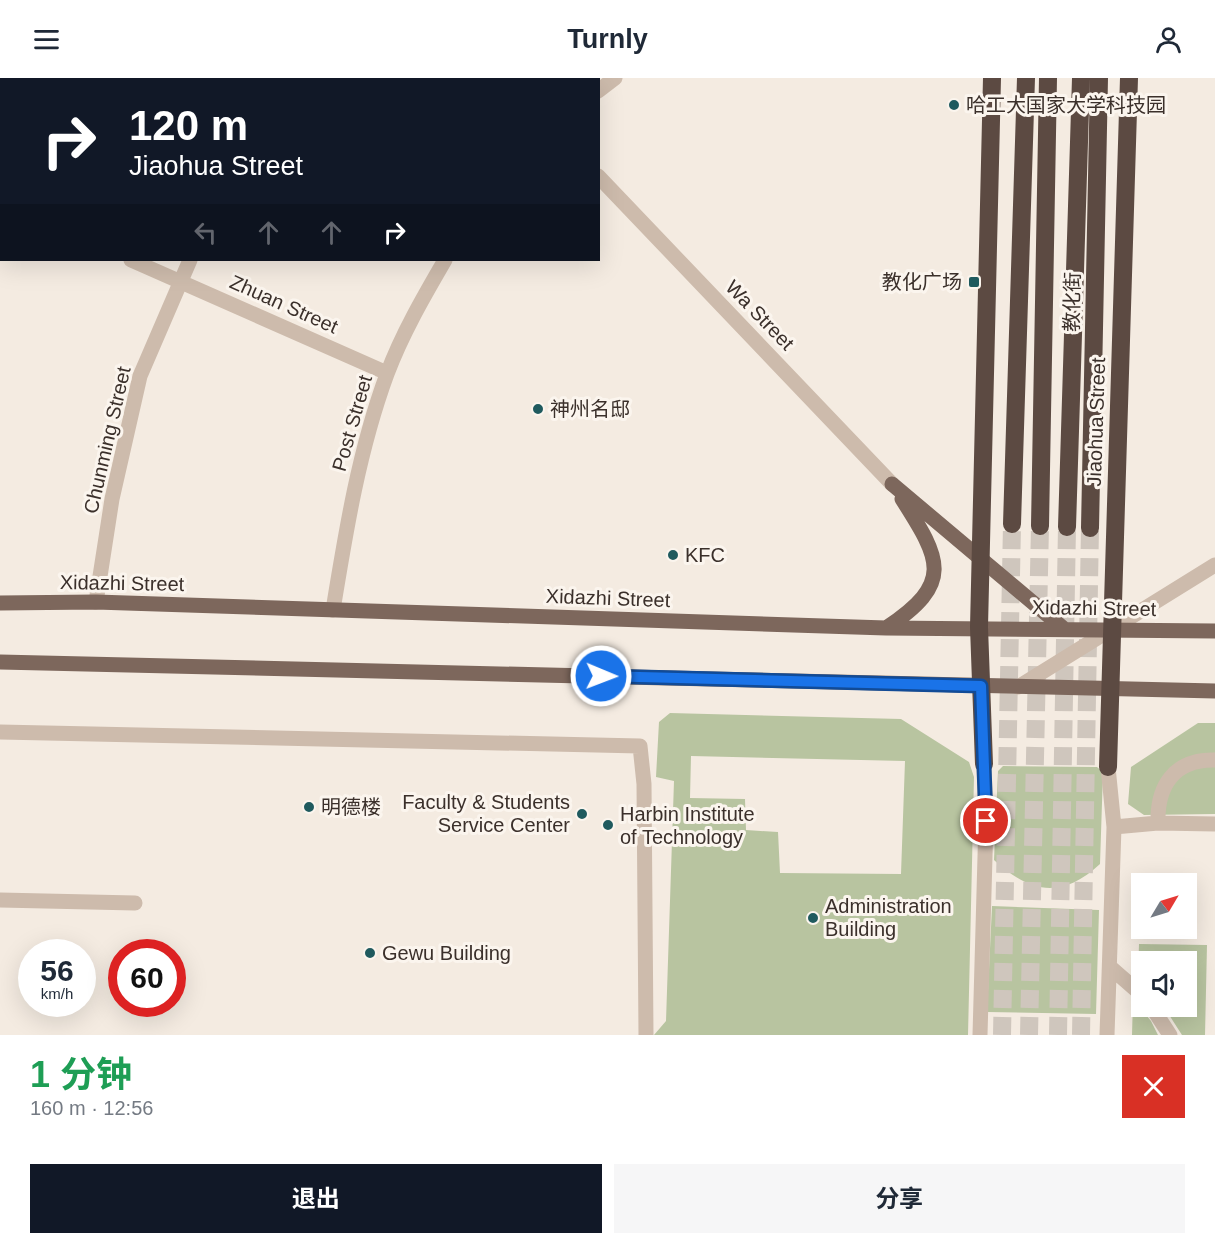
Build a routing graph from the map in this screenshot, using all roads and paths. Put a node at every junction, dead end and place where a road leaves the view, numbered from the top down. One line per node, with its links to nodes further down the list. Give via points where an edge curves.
1 (615, 78): 8 (street)
2 (992, 78): 20 (highway)
3 (1026, 78): 16 (highway)
4 (1048, 78): 17 (highway)
5 (1081, 78): 18 (highway, Jiaohua Street)
6 (1099, 78): 19 (highway, 教化街)
7 (1129, 78): 28 (highway, Jiaohua Street)
8 (600, 89)
9 (600, 178): 15 (street, Wa Street)
10 (133, 261): 13 (street, Zhuan Street)
11 (190, 261): 13 (street, Chunming Street)
12 (444, 261): 14 (street, Post Street, via 414,313)
13 (180, 281): 14 (street, Zhuan Street); 23 (street, Chunming Street, via 140,376 112,499)
14 (387, 373): 24 (street, Post Street, via 348,515)
15 (892, 484): 20 (main road); 26 (main road, via 929,543 934,569 929,592 921,602)
16 (1012, 524)
17 (1040, 526)
18 (1067, 527)
19 (1090, 528)
20 (981, 560): 25 (highway); 27 (main road)
21 (1215, 565): 28 (street)
22 (0, 603): 23 (main road, Xidazhi Street)
23 (96, 603): 24 (main road, Xidazhi Street)
24 (333, 610): 26 (main road, Xidazhi Street)
25 (979, 627): 26 (main road, Xidazhi Street); 27 (main road, Xidazhi Street); 31 (highway)
26 (886, 628)
27 (1063, 628): 28 (main road, Xidazhi Street)
28 (1113, 628): 29 (main road, Xidazhi Street); 32 (street); 33 (highway, Jiaohua Street)
29 (1215, 631)
30 (0, 662): 31 (main road)
31 (981, 686): 32 (main road); 37 (highway)
32 (1018, 687): 33 (main road)
33 (1111, 690): 34 (main road); 38 (highway, Jiaohua Street)
34 (1215, 692)
35 (0, 732): 47 (street, via 640,746 644,784)
36 (1215, 760): 39 (street, via 1195,762 1176,771 1161,791)
37 (984, 764): 48 (street)
38 (1108, 767): 41 (street)
39 (1158, 823): 40 (street); 41 (street)
40 (1215, 824)
41 (1114, 827): 44 (street)
42 (0, 900): 43 (street)
43 (135, 903)
44 (1110, 967): 45 (street); 49 (street)
45 (1131, 985)
46 (1158, 1017): 50 (street)
47 (646, 1035)
48 (980, 1035)
49 (1107, 1035)
50 (1170, 1035)

